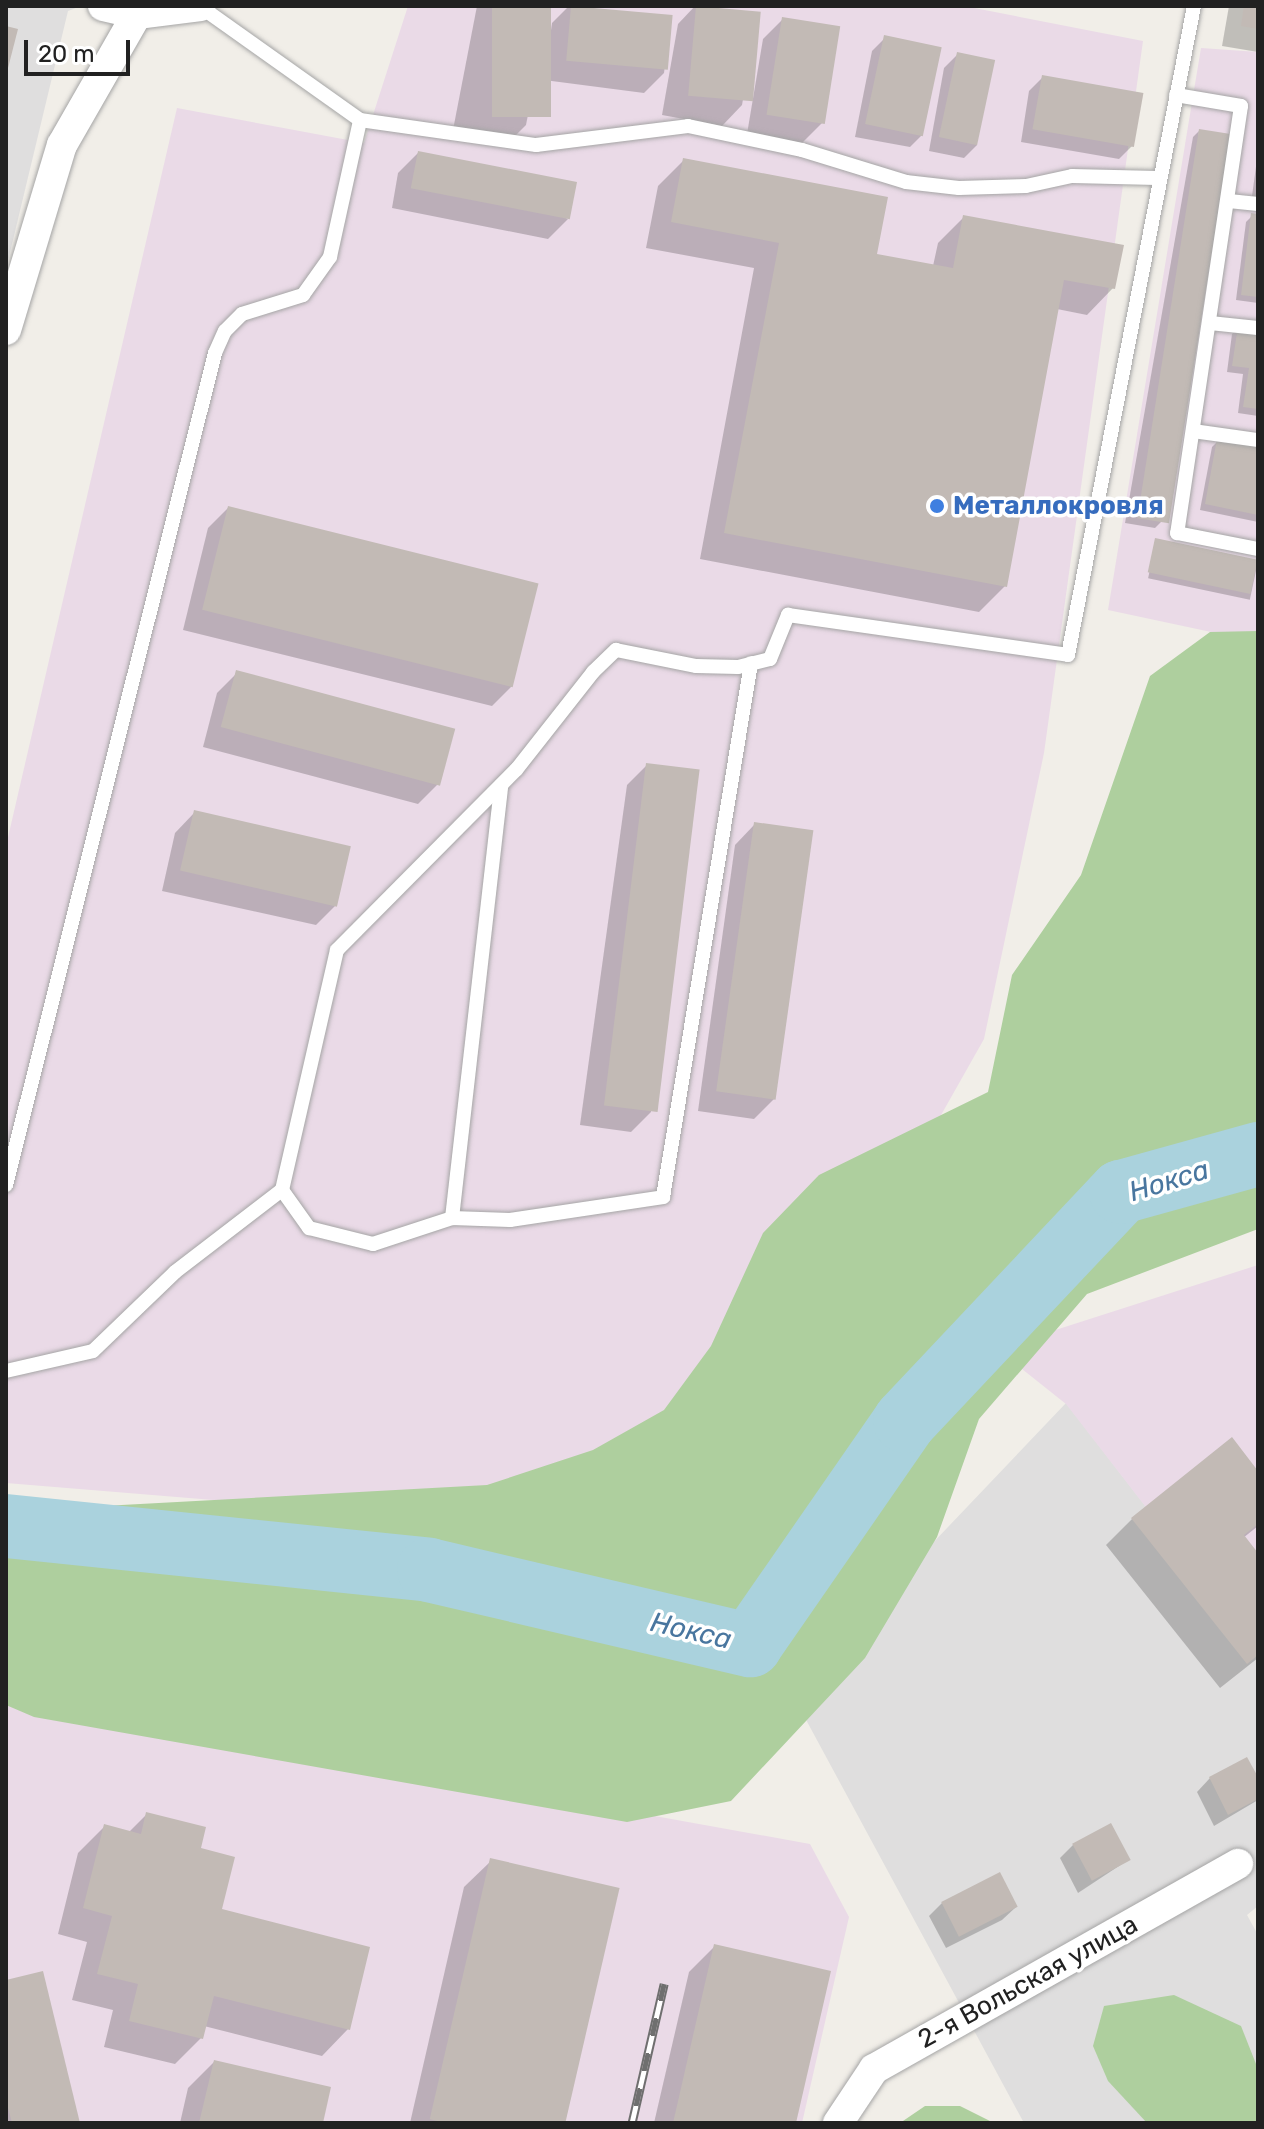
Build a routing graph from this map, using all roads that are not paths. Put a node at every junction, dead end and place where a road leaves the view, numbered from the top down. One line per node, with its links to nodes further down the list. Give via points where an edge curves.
1 (103, 6): 4 (street)
2 (201, 6): 4 (street); 8 (lane, via 280,68)
3 (1194, 6): 5 (lane)
4 (137, 14): 14 (street, via 62,145)
5 (1176, 95): 6 (lane); 9 (lane)
6 (1241, 106): 7 (lane); 10 (lane)
7 (1258, 107)
8 (360, 120): 9 (lane, via 536,145 688,126 802,150 906,182 959,188 1026,186 1072,176); 20 (lane, via 330,257 303,295 242,314 225,331 215,353)
9 (1157, 178): 18 (lane, via 1068,655 788,615 770,659)
10 (1229, 201): 11 (lane); 12 (lane)
11 (1258, 204)
12 (1210, 323): 13 (lane); 15 (lane)
13 (1258, 328)
14 (6, 330)
15 (1193, 431): 16 (lane); 17 (lane, via 1177,533)
16 (1258, 440)
17 (1258, 549)
18 (751, 663): 19 (lane, via 696,666 616,650); 22 (lane, via 663,1197 510,1220)
19 (501, 785): 21 (lane, via 337,950); 22 (lane)
20 (6, 1185)
21 (282, 1190): 22 (lane, via 309,1228 373,1244); 23 (lane, via 175,1272 93,1351)
22 (452, 1218)
23 (6, 1371)
24 (1238, 1864): 25 (street, 2-я Вольская улица, via 874,2069)
25 (838, 2123)

